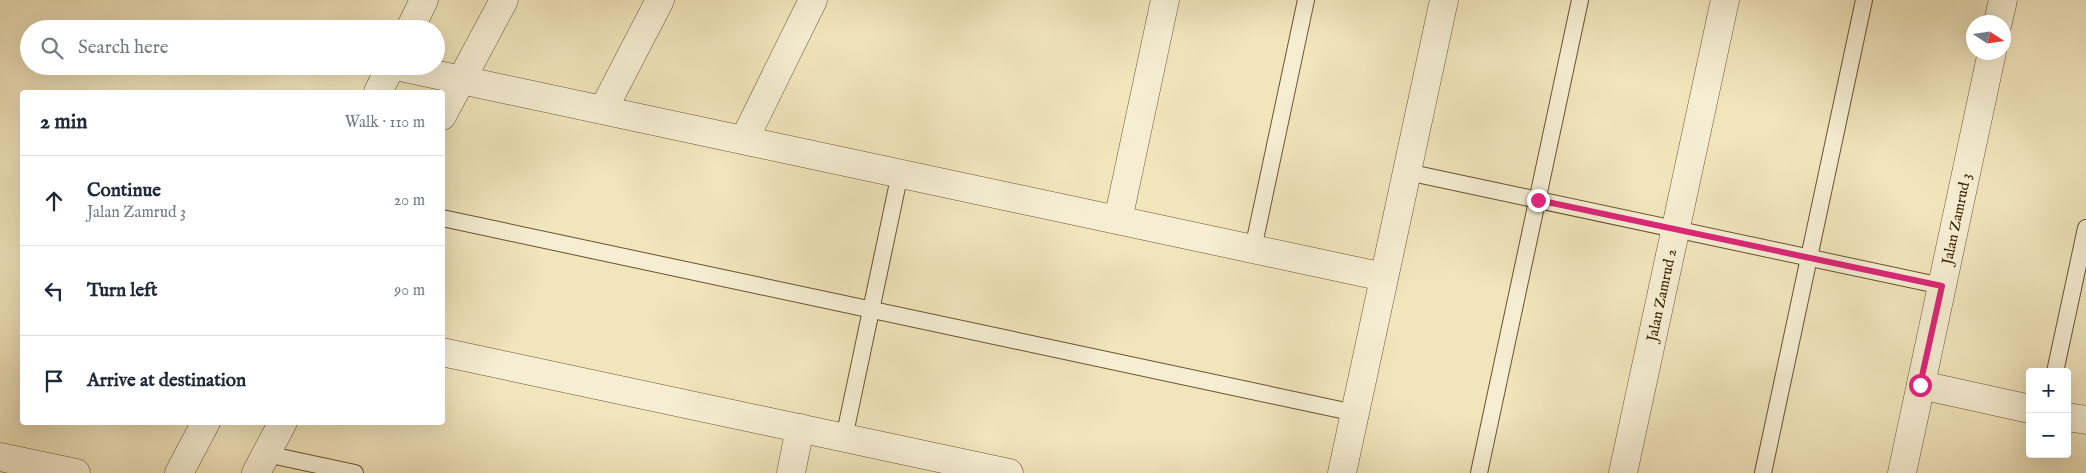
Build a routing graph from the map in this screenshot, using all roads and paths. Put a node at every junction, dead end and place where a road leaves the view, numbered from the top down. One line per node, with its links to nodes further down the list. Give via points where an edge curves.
1 (424, 0): 13 (street)
2 (504, 0): 17 (street)
3 (660, 0): 19 (street)
4 (813, 0): 21 (street)
5 (1165, 0): 26 (street)
6 (1306, 0): 29 (lane)
7 (1444, 0): 22 (street)
8 (1580, 0): 24 (lane)
9 (1724, 0): 28 (street, Jalan Zamrud 2)
10 (1864, 0): 30 (lane)
11 (2003, 0): 12 (street)
12 (2000, 15)
13 (414, 20)
14 (1990, 60): 32 (street, Jalan Zamrud 3)
15 (386, 75): 18 (street)
16 (438, 75): 17 (street)
17 (462, 80): 19 (street); 20 (street)
18 (379, 90)
19 (603, 110): 21 (street)
20 (445, 111)
21 (744, 140): 23 (street)
22 (1407, 172): 24 (lane); 31 (street)
23 (900, 174): 26 (street); 33 (lane)
24 (1538, 200): 28 (lane); 54 (lane)
25 (445, 219): 33 (lane)
26 (1118, 220): 29 (street)
27 (2086, 228): 35 (lane)
28 (1675, 229): 30 (lane); 55 (street, Jalan Zamrud 2)
29 (1253, 249): 31 (street)
30 (1809, 258): 32 (lane); 56 (lane)
31 (1384, 277): 38 (street)
32 (1942, 286): 36 (street, Jalan Zamrud 3)
33 (871, 309): 38 (lane); 44 (lane)
34 (445, 353): 43 (street)
35 (2056, 368)
36 (1920, 385): 37 (street); 57 (street, Jalan Zamrud 3)
37 (2026, 407)
38 (1355, 412): 53 (street)
39 (2071, 417): 40 (street)
40 (2086, 420)
41 (204, 425): 49 (street)
42 (281, 425): 46 (street)
43 (800, 428): 44 (street); 51 (street)
44 (844, 438): 47 (street)
45 (0, 457): 48 (street)
46 (261, 463): 50 (lane)
47 (929, 465): 52 (street)
48 (76, 473)
49 (180, 473)
50 (355, 473)
51 (791, 473)
52 (1009, 473)
53 (1342, 473)
54 (1479, 473)
55 (1623, 473)
56 (1763, 473)
57 (1902, 473)

